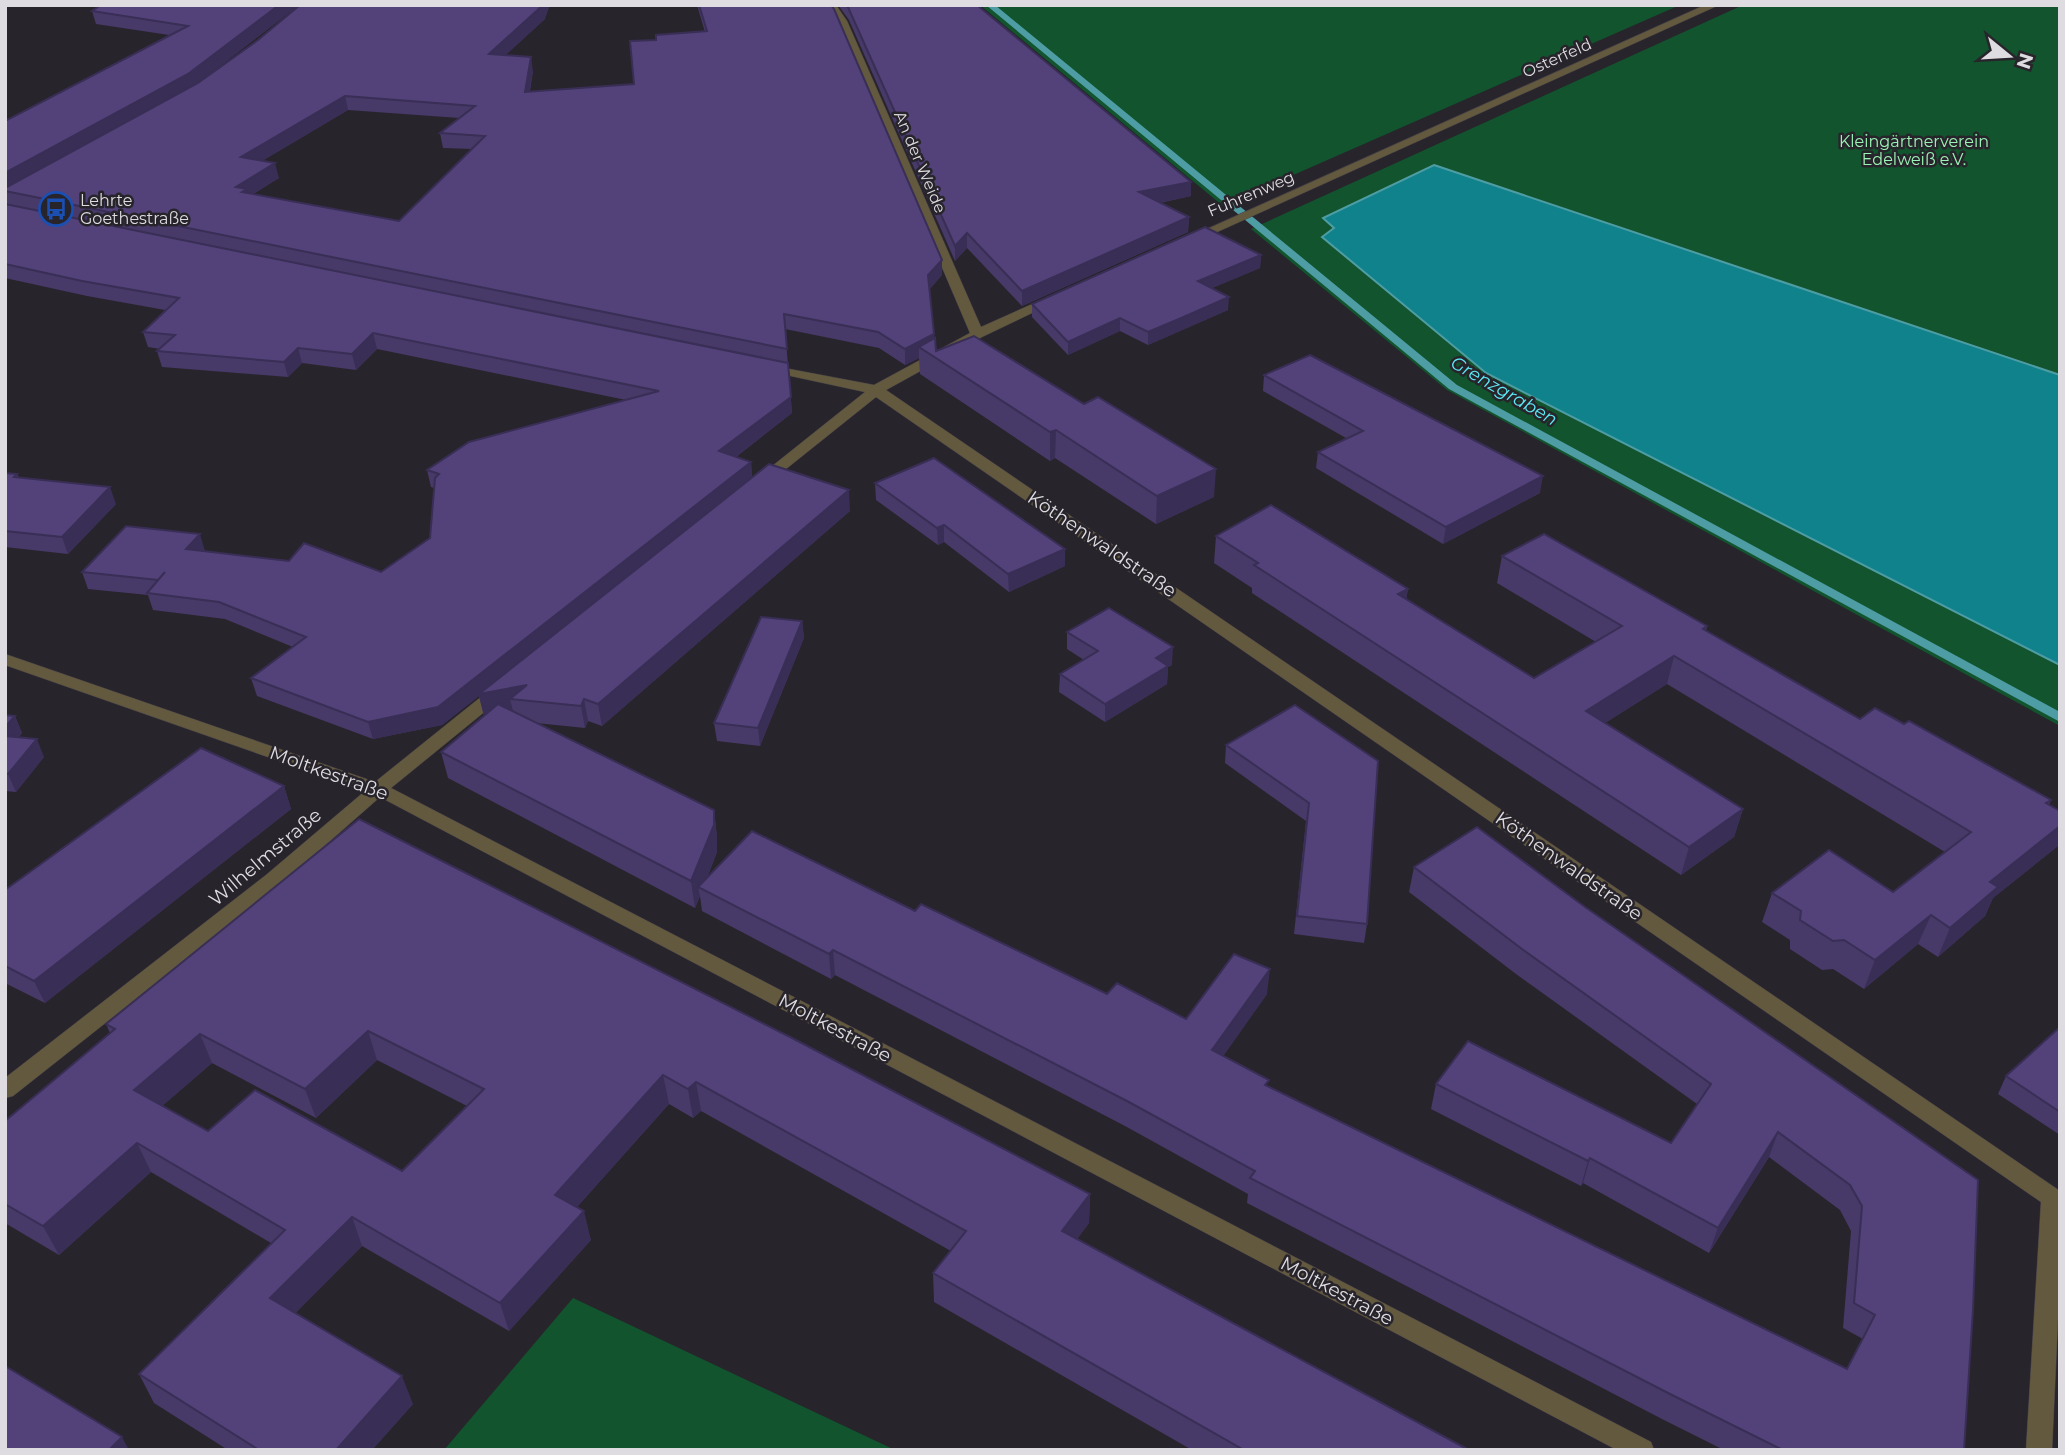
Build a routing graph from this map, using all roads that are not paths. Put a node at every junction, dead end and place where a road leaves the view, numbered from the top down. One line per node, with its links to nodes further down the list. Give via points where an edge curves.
1 (831, 5): 6 (street, An der Weide)
2 (1714, 5): 3 (street, Osterfeld)
3 (1412, 140): 4 (street, Fuhrenweg)
4 (1174, 246)
5 (1067, 294): 6 (street)
6 (978, 334): 8 (street)
7 (755, 365): 8 (street, Köthenwaldstraße)
8 (876, 390): 9 (street); 14 (street, Köthenwaldstraße)
9 (746, 494)
10 (5, 659): 12 (street, Moltkestraße)
11 (508, 685): 12 (street, Wilhelmstraße)
12 (378, 789): 13 (street, Wilhelmstraße, via 273,880); 15 (street, Moltkestraße)
13 (5, 1090)
14 (2056, 1201): 16 (street)
15 (1642, 1450)
16 (2039, 1450)

